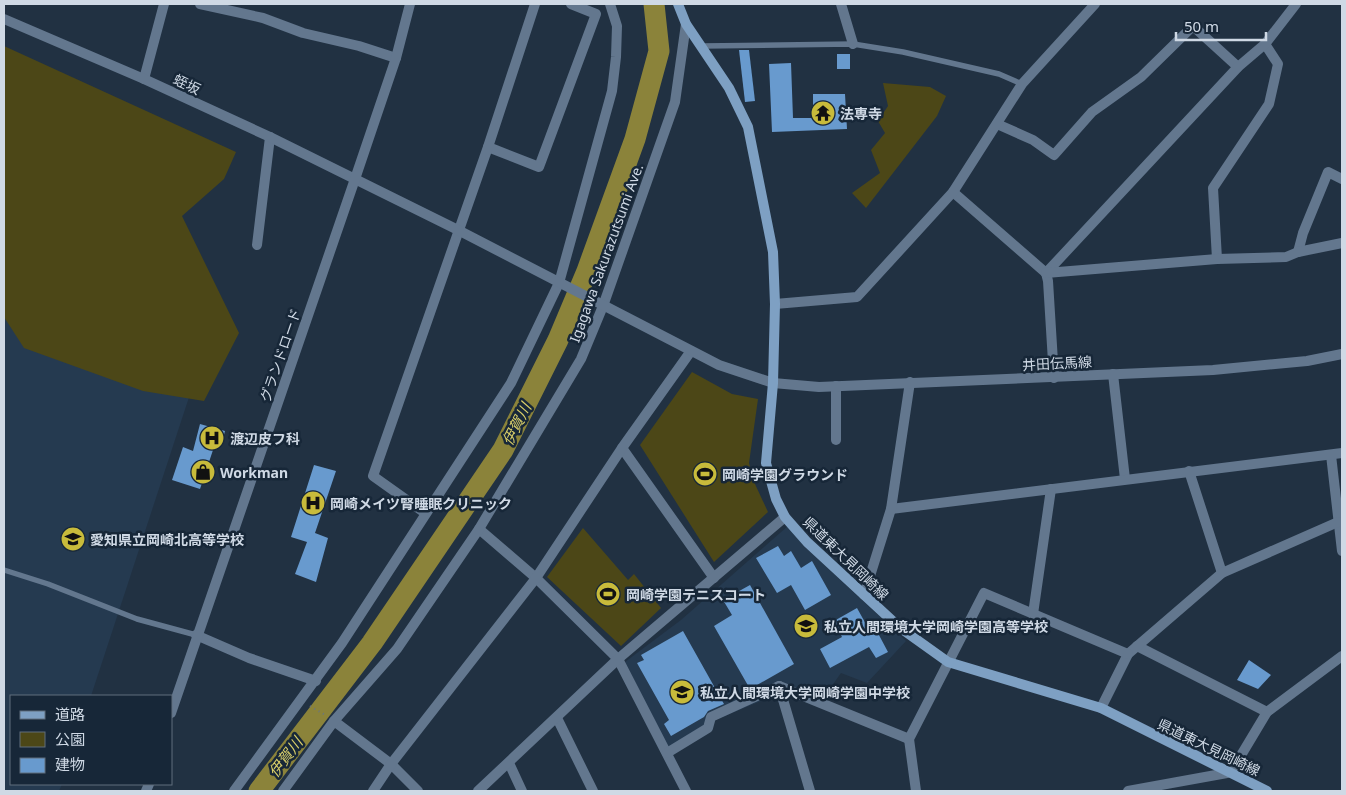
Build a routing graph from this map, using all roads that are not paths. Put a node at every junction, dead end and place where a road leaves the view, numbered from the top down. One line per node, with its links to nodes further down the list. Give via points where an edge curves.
1 (164, 4): 18 (street)
2 (200, 4): 16 (street, via 263,18 302,33)
3 (410, 4): 16 (street, グランドロード)
4 (535, 4): 22 (street)
5 (571, 4): 22 (street, via 596,14 539,167)
6 (610, 4): 32 (street, via 617,26 612,91)
7 (678, 4): 12 (main road, 県道東大見岡崎線)
8 (841, 4): 13 (street)
9 (1095, 4): 19 (street)
10 (1296, 4): 14 (street)
11 (4, 19): 18 (street, 蛭坂)
12 (686, 24): 15 (main road, 県道東大見岡崎線); 34 (street, Igagawa Sakurazutsumi Ave., via 675,102)
13 (853, 44): 15 (lane); 19 (lane, via 999,74)
14 (1265, 44): 17 (street); 30 (street, via 1278,64 1269,104 1213,188)
15 (702, 46): 33 (main road, 県道東大見岡崎線, via 729,88 748,127 773,252)
16 (396, 58): 23 (street, グランドロード)
17 (1238, 67): 20 (street, via 1193,26 1141,77 1092,112 1054,155 1033,140); 31 (street)
18 (144, 79): 21 (street, 蛭坂)
19 (1022, 84): 20 (street)
20 (997, 124): 25 (street)
21 (270, 137): 23 (street, 蛭坂); 28 (street)
22 (488, 147): 26 (street)
23 (356, 179): 26 (street, 蛭坂); 61 (street, グランドロード)
24 (1342, 179): 29 (street, via 1328,172)
25 (953, 192): 31 (street); 33 (street, via 857,297)
26 (458, 230): 32 (street, 蛭坂); 50 (street, via 373,476)
27 (1342, 243): 29 (street)
28 (256, 245)
29 (1298, 252): 30 (street, via 1286,257)
30 (1217, 259): 31 (street)
31 (1046, 273): 38 (street)
32 (559, 284): 34 (street, 井田伝馬線); 50 (street, via 511,383)
33 (775, 304): 40 (main road, 県道東大見岡崎線)
34 (603, 306): 35 (street, 井田伝馬線); 53 (street, Igagawa Sakurazutsumi Ave., via 581,359)
35 (691, 352): 40 (street, 井田伝馬線, via 747,376); 43 (street)
36 (1342, 354): 37 (street, 井田伝馬線, via 1307,361 1213,370)
37 (1113, 374): 38 (street, 井田伝馬線); 47 (street)
38 (1054, 378): 39 (street, 井田伝馬線)
39 (910, 382): 41 (street, 井田伝馬線); 49 (street)
40 (773, 383): 41 (street, 井田伝馬線); 51 (main road, 県道東大見岡崎線, via 766,463 776,499)
41 (836, 386): 42 (street)
42 (836, 440)
43 (622, 448): 57 (street); 58 (street)
44 (1342, 453): 45 (street)
45 (1331, 454): 46 (street); 52 (street)
46 (1189, 471): 47 (street); 56 (street)
47 (1125, 479): 48 (street)
48 (1051, 490): 49 (street); 60 (street)
49 (891, 508): 59 (street)
50 (425, 513): 67 (street)
51 (785, 517): 58 (street); 59 (main road, 県道東大見岡崎線)
52 (1338, 522): 54 (street); 56 (street)
53 (479, 529): 57 (street); 73 (street, Igagawa Sakurazutsumi Ave., via 397,649)
54 (1342, 551)
55 (4, 570): 61 (lane, via 137,619)
56 (1222, 573): 62 (street)
57 (536, 578): 65 (street); 77 (street)
58 (714, 578): 65 (street)
59 (864, 595): 66 (main road, 県道東大見岡崎線, via 899,627)
60 (1033, 614): 63 (street); 66 (street, via 984,593)
61 (196, 635): 67 (street, via 249,658); 70 (street, グランドロード)
62 (1137, 646): 63 (street); 71 (street)
63 (1128, 654): 69 (street)
64 (1342, 656): 71 (street)
65 (618, 659): 72 (street); 75 (street)
66 (948, 662): 69 (main road, 県道東大見岡崎線); 74 (street)
67 (316, 681): 79 (street)
68 (779, 686): 74 (street); 75 (street, via 711,717 708,728); 87 (street)
69 (1100, 708): 78 (main road, 県道東大見岡崎線)
70 (172, 710)
71 (1267, 712): 78 (street, via 1234,767)
72 (557, 718): 76 (street); 85 (street)
73 (334, 721): 77 (street); 80 (street, Igagawa Sakurazutsumi Ave.)
74 (909, 739): 88 (street)
75 (667, 753): 86 (street)
76 (509, 763): 83 (street); 84 (street)
77 (391, 764): 81 (street); 82 (street)
78 (1227, 773): 89 (street); 90 (main road, 県道東大見岡崎線)
79 (234, 791)
80 (283, 791)
81 (373, 791)
82 (418, 791)
83 (478, 791)
84 (522, 791)
85 (593, 791)
86 (686, 791)
87 (810, 791)
88 (916, 791)
89 (1128, 791)
90 (1267, 791)

